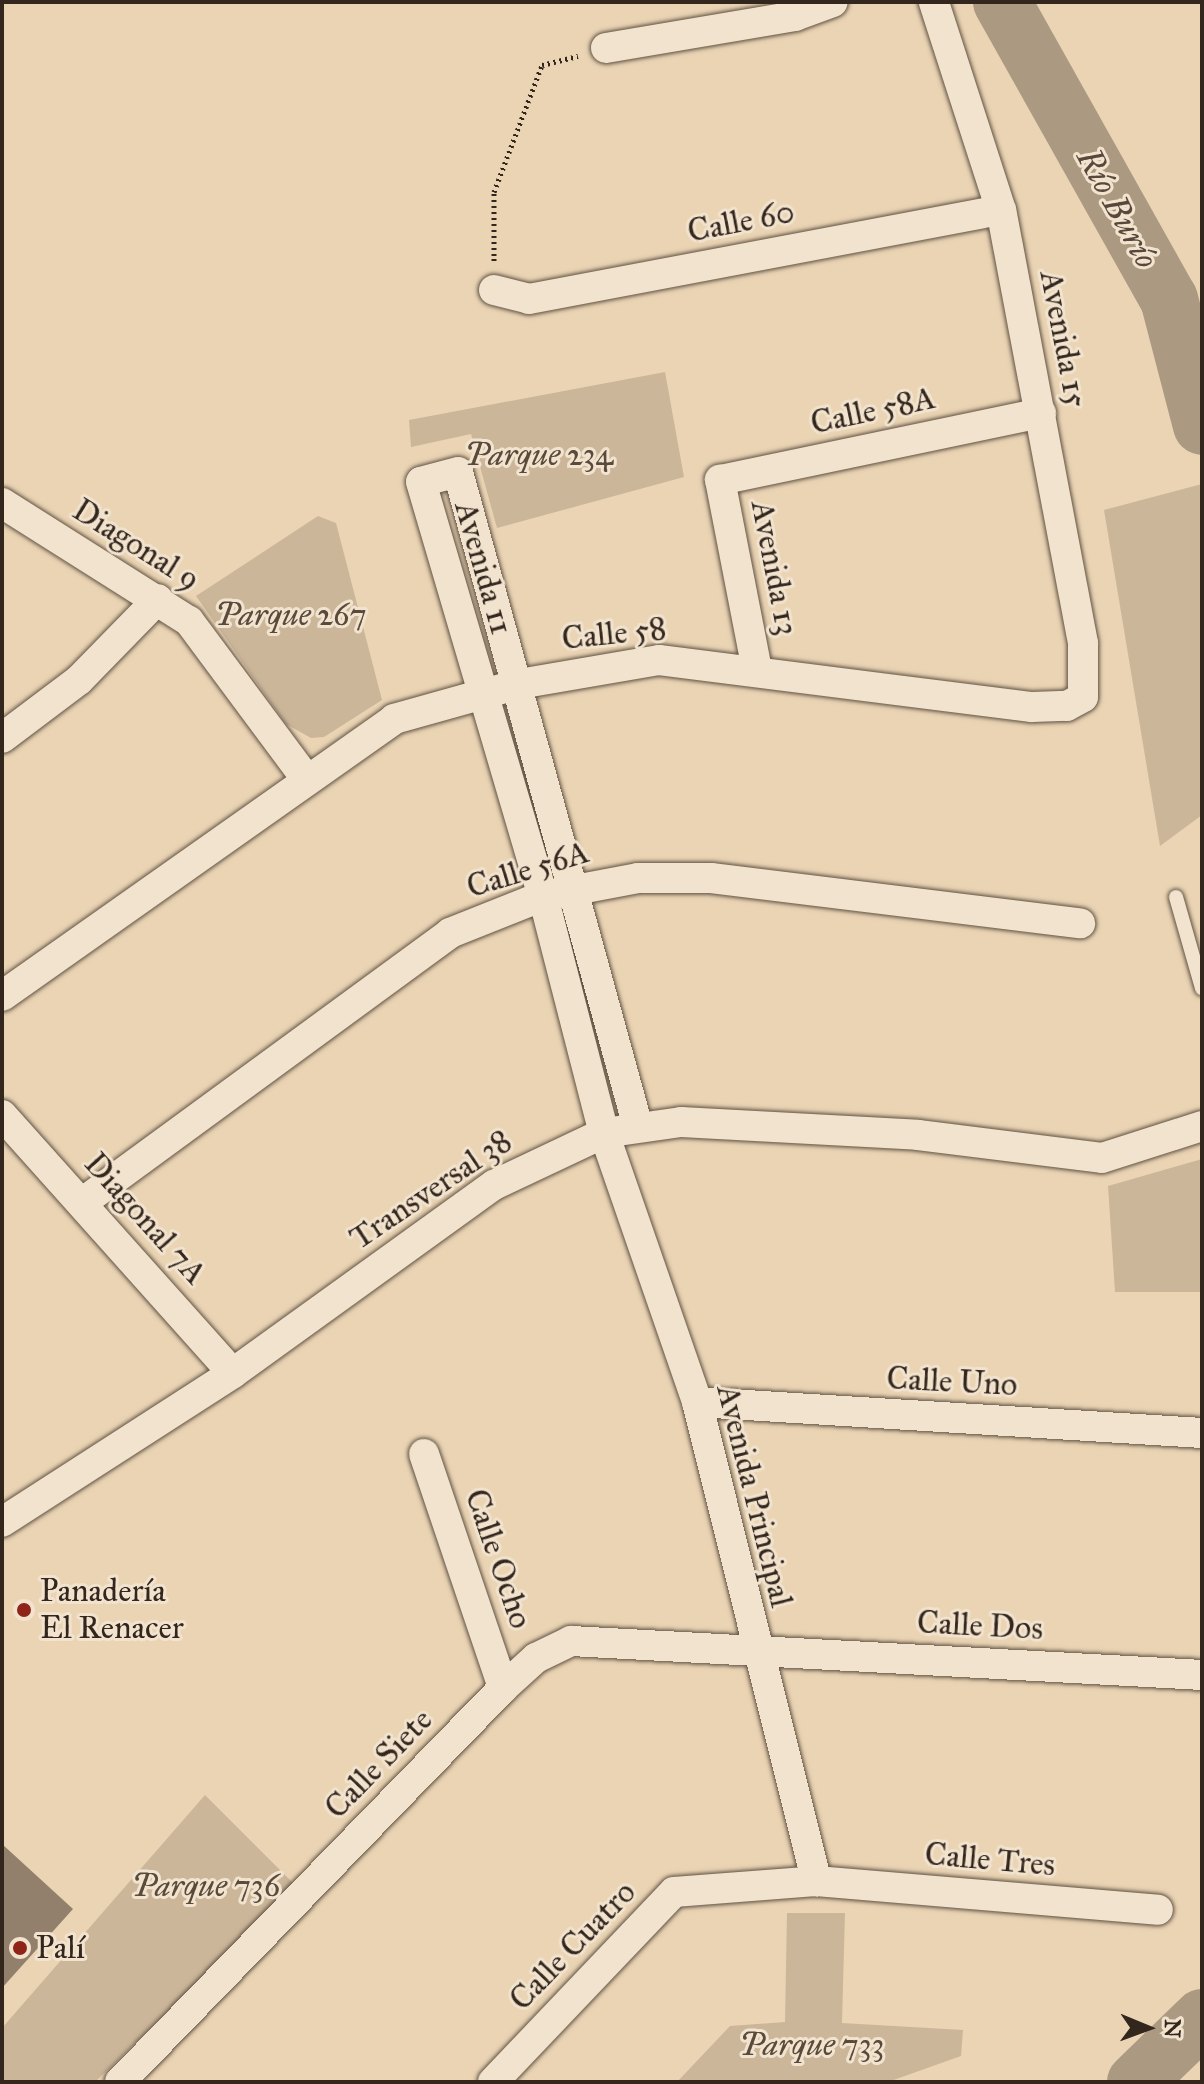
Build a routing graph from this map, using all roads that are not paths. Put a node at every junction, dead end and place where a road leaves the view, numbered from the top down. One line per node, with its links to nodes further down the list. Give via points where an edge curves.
1 (833, 2): 3 (street, via 795,16)
2 (934, 2): 4 (street, Avenida 15)
3 (606, 48)
4 (1001, 210): 5 (street, Calle 60, via 529,299); 6 (street, Avenida 15)
5 (494, 290)
6 (1041, 413): 7 (street, Calle 58A); 13 (street, Avenida 15, via 1083,643)
7 (720, 480): 10 (street, Avenida 13)
8 (2, 503): 9 (street, Diagonal 9)
9 (158, 599): 14 (street, via 79,680); 15 (street, Diagonal 9, via 189,621)
10 (757, 670): 11 (street, Calle 58, via 659,660); 13 (street, Calle 58, via 1032,707 1067,706)
11 (519, 684): 12 (street, Calle 58); 12 (street, Avenida 11, via 458,472 421,482); 16 (street, Avenida 11)
12 (482, 696): 15 (street, Calle 58, via 394,719); 17 (street, Avenida 11)
13 (1083, 697)
14 (2, 738)
15 (305, 777): 21 (street, Calle 58)
16 (577, 888): 17 (street, Calle 56A); 19 (street, Calle 56A, via 638,878 711,878); 24 (street, Avenida 11)
17 (543, 896): 25 (street, Avenida 11); 26 (street, Calle 56A, via 450,933)
18 (1176, 897): 20 (lane)
19 (1080, 923)
20 (1202, 988)
21 (2, 996)
22 (2, 1115): 26 (street, Diagonal 7A)
23 (1202, 1126): 24 (street, Transversal 38, via 1102,1158 918,1135 681,1122)
24 (638, 1127): 25 (street, Transversal 38)
25 (604, 1133): 27 (street, Transversal 38, via 494,1185); 28 (street, Avenida Principal)
26 (83, 1202): 27 (street, Diagonal 7A)
27 (233, 1373): 31 (street, Transversal 38)
28 (697, 1402): 29 (street, Calle Uno); 32 (street, Avenida Principal)
29 (1202, 1433)
30 (424, 1454): 34 (street, Calle Ocho)
31 (2, 1522)
32 (753, 1649): 33 (street, Calle Dos); 34 (street, Calle Siete, via 571,1641 536,1658); 35 (street, Avenida Principal)
33 (1202, 1675)
34 (503, 1688): 37 (street, Calle Siete)
35 (816, 1881): 36 (street, Calle Tres); 38 (street, Calle Cuatro, via 674,1892)
36 (1158, 1910)
37 (120, 2082)
38 (493, 2082)

